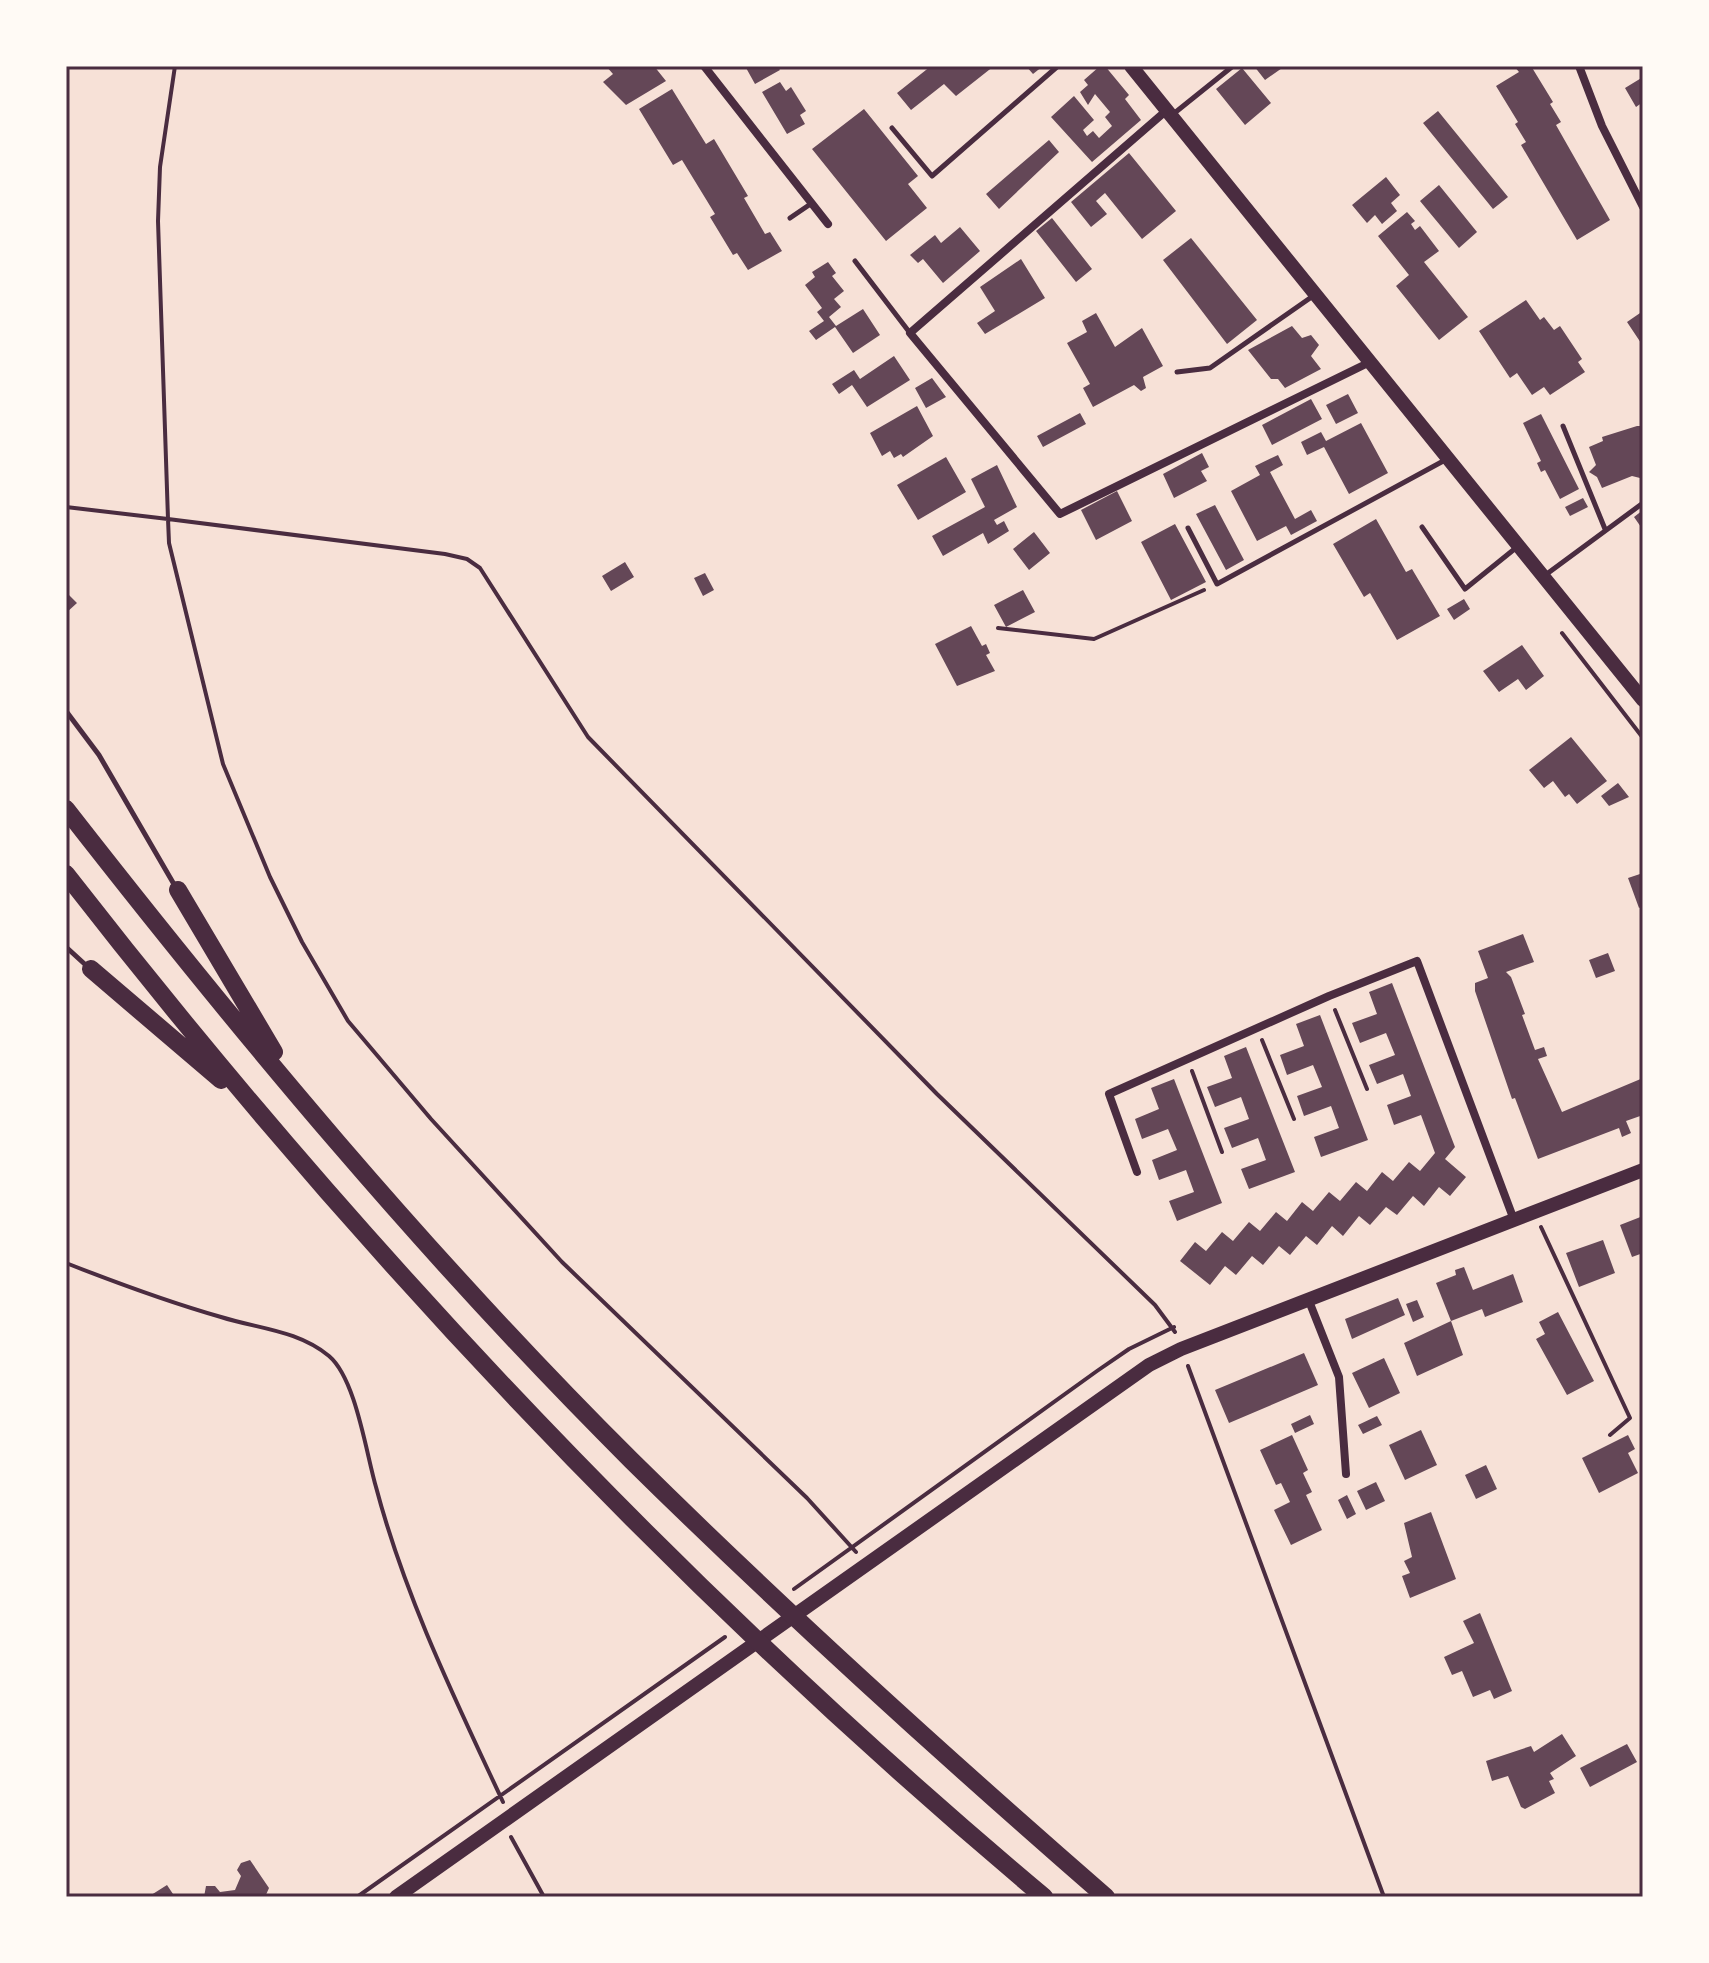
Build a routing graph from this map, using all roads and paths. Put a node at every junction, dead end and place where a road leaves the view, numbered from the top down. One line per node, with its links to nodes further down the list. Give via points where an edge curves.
1 (175, 66): 22 (path, via 158,221)
2 (704, 66): 9 (street)
3 (1058, 66): 8 (lane, via 932,176)
4 (1131, 66): 7 (main road)
5 (1233, 66): 7 (lane)
6 (1579, 66): 10 (street)
7 (1169, 113): 14 (main road); 15 (street)
8 (892, 128)
9 (812, 203): 11 (lane); 12 (street)
10 (1643, 207)
11 (790, 218)
12 (828, 224)
13 (855, 261): 15 (lane)
14 (1316, 293): 16 (main road); 17 (lane, via 1210,368)
15 (910, 333): 16 (street, via 1060,514)
16 (1370, 362): 19 (main road)
17 (1177, 372)
18 (1563, 426): 25 (lane)
19 (1448, 458): 26 (main road); 28 (lane)
20 (1643, 503): 25 (lane)
21 (66, 507): 22 (path)
22 (168, 519): 51 (path, via 445,554 480,568 588,737); 55 (path, via 169,543 223,764 270,877 348,1021 562,1262 807,1498)
23 (1422, 527): 26 (lane, via 1465,589)
24 (1188, 528): 28 (lane)
25 (1605, 529): 27 (lane)
26 (1518, 546): 27 (main road)
27 (1543, 577): 30 (main road)
28 (1217, 584): 29 (path, via 1094,639)
29 (998, 628)
30 (1641, 694)
31 (66, 711): 34 (lane, via 99,755)
32 (66, 809): 41 (highway)
33 (66, 874): 42 (highway)
34 (178, 890): 41 (highway)
35 (66, 947): 36 (lane)
36 (91, 969): 42 (highway)
37 (1329, 996): 38 (street); 40 (path); 48 (street, via 1417,961)
38 (1258, 1028): 39 (street); 43 (path)
39 (1187, 1058): 44 (path); 46 (street, via 1109,1094)
40 (1367, 1089)
41 (304, 1103): 60 (highway, via 498,1321 630,1459 827,1650)
42 (254, 1107): 59 (highway, via 420,1296 694,1581)
43 (1294, 1119)
44 (1222, 1152)
45 (1643, 1170): 47 (main road)
46 (1137, 1172)
47 (1534, 1212): 48 (main road); 53 (path, via 1630,1418)
48 (1514, 1220): 50 (main road)
49 (66, 1263): 56 (path, via 225,1319 288,1332 331,1358 357,1407 395,1559)
50 (1309, 1301): 52 (main road); 54 (street, via 1339,1377)
51 (1174, 1327)
52 (1181, 1349): 55 (main road, via 1104,1394); 61 (path)
53 (1610, 1435)
54 (1346, 1474)
55 (865, 1564): 56 (main road)
56 (506, 1819): 57 (main road); 58 (path)
57 (396, 1897)
58 (544, 1897)
59 (1044, 1897)
60 (1106, 1897)
61 (1384, 1897)

